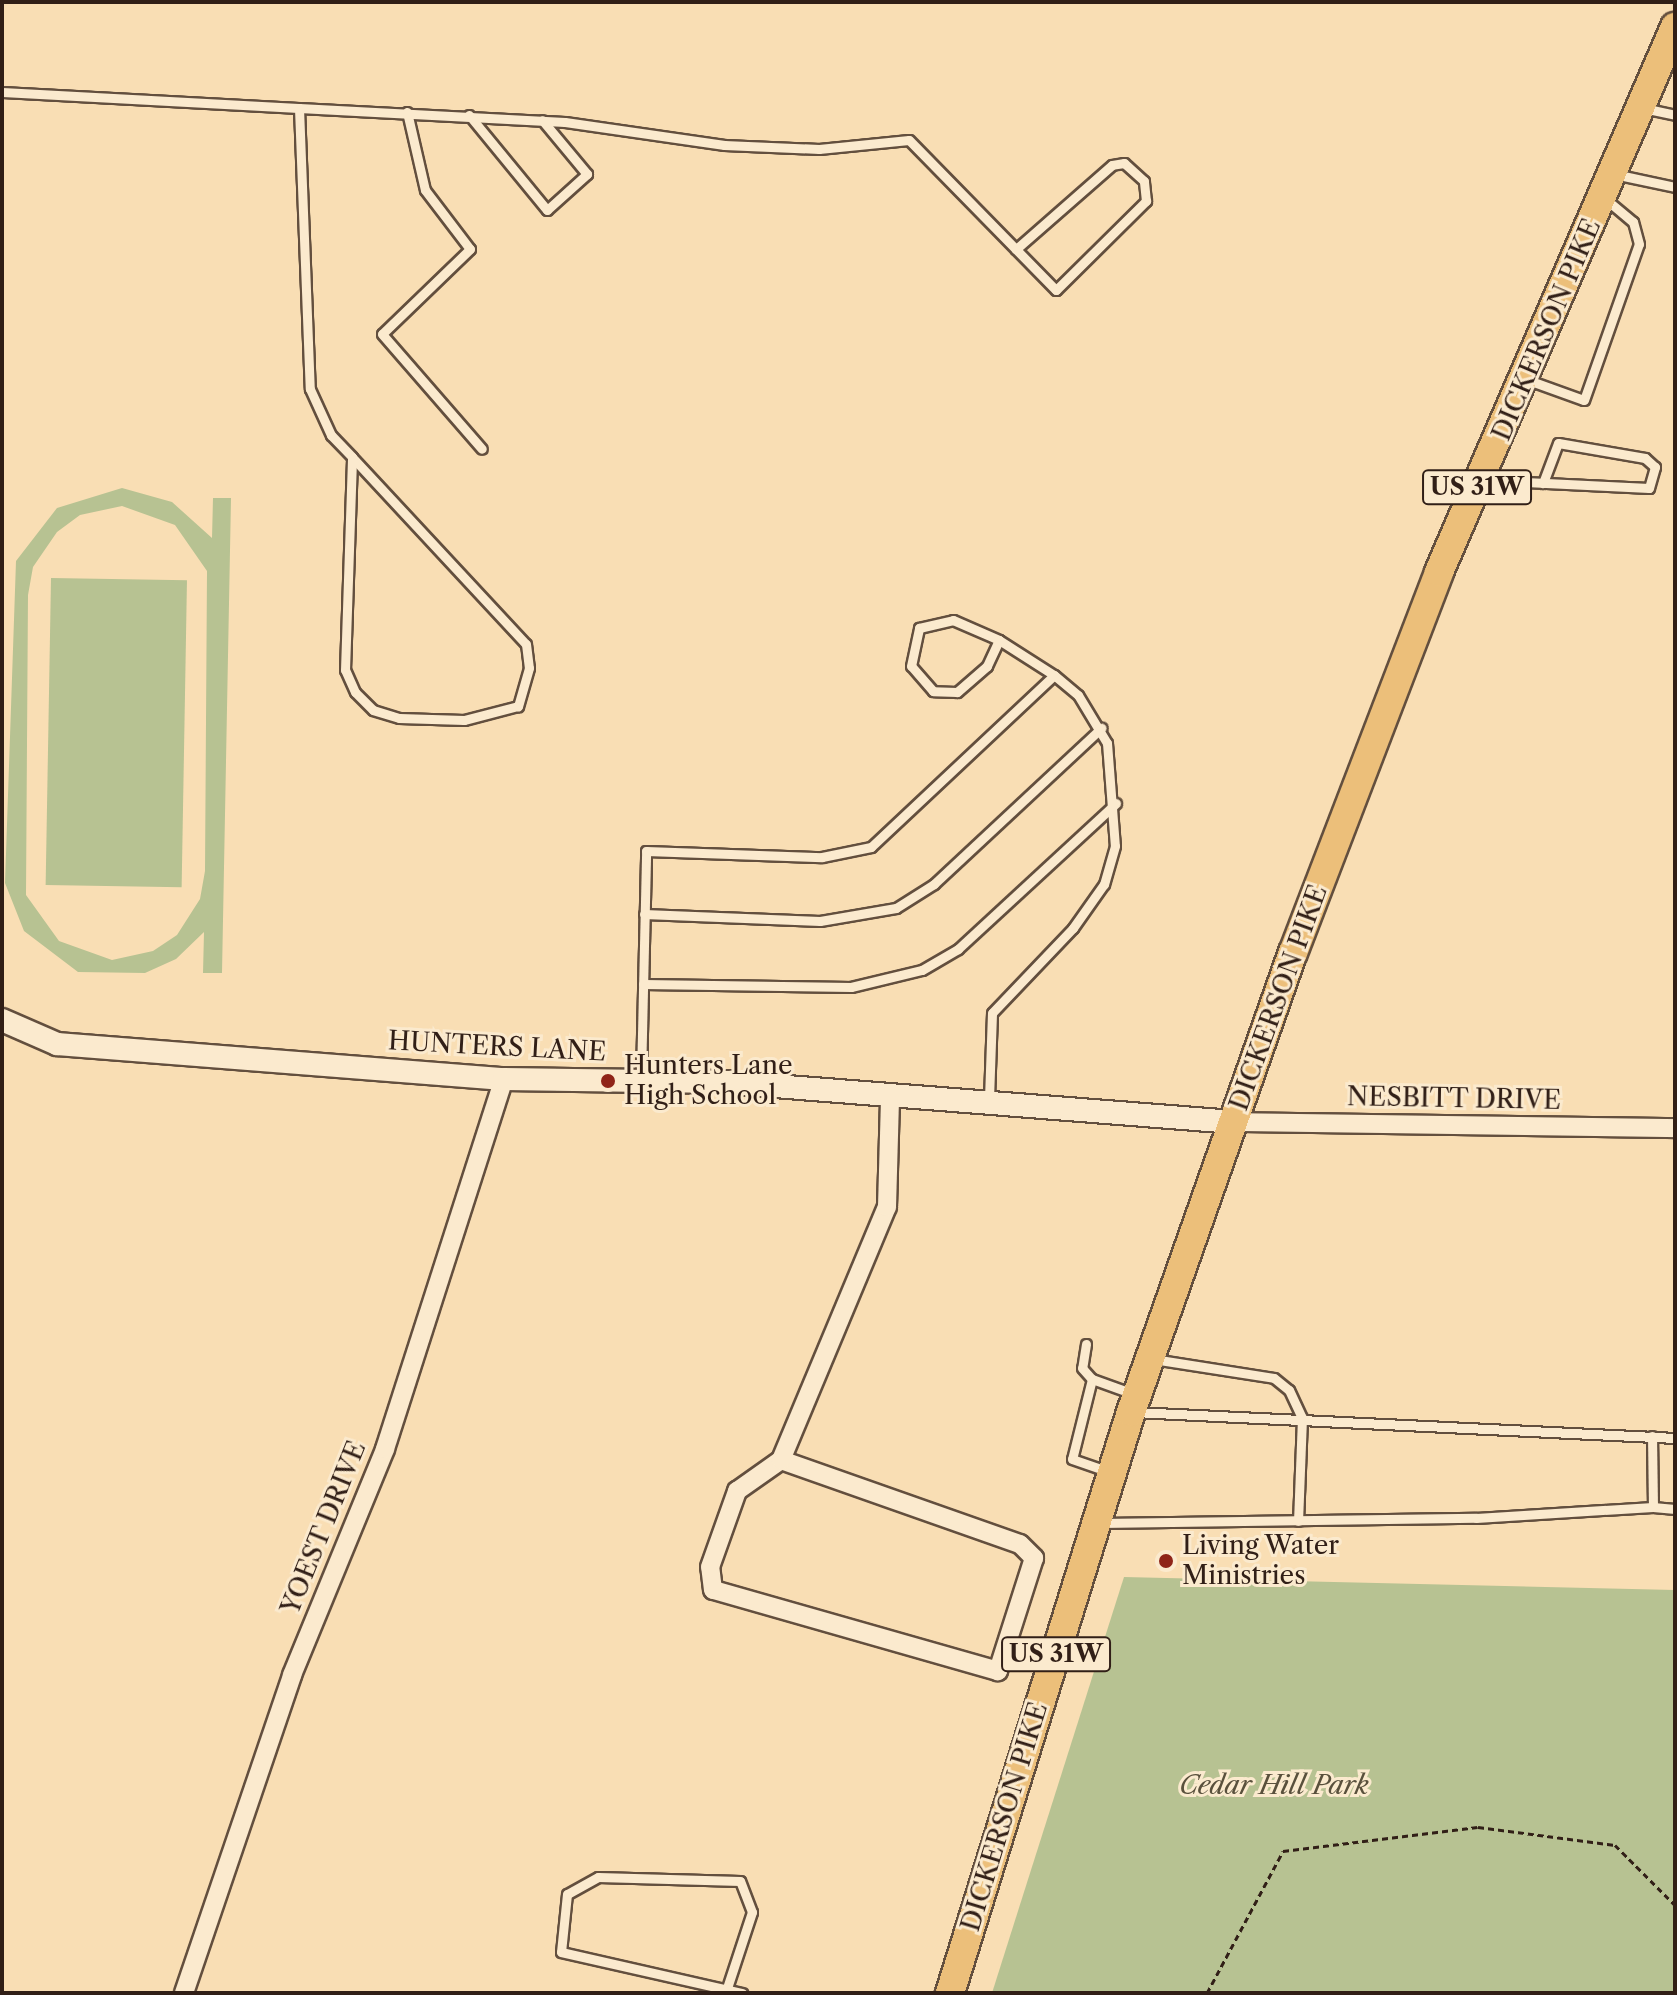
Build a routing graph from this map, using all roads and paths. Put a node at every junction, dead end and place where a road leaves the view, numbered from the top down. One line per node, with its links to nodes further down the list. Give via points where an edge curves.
1 (1675, 27): 3 (main road, DICKERSON PIKE / US 31W)
2 (2, 92): 4 (lane)
3 (1642, 107): 7 (lane); 9 (main road, DICKERSON PIKE / US 31W)
4 (299, 108): 5 (lane); 14 (lane, via 310,389 331,435)
5 (407, 112): 6 (lane); 13 (lane, via 425,190 470,249 382,334)
6 (469, 115): 8 (lane); 8 (lane, via 547,210 587,174)
7 (1675, 115)
8 (542, 120): 11 (lane, via 724,145 819,149 909,140)
9 (1609, 186): 10 (lane); 12 (main road, DICKERSON PIKE / US 31W); 12 (lane, via 1633,222 1639,244 1584,400)
10 (1675, 187)
11 (1016, 249): 11 (lane, via 1056,290 1146,201 1144,181 1124,163 1112,165)
12 (1528, 380): 15 (main road, DICKERSON PIKE / US 31W)
13 (482, 449)
14 (352, 457): 14 (lane, via 345,670 355,692 373,710 399,718 464,720 518,706 529,668 526,644)
15 (1481, 480): 16 (lane); 28 (main road, DICKERSON PIKE / US 31W, via 1385,707)
16 (1543, 483): 16 (lane, via 1649,488 1655,467 1645,458 1558,443)
17 (999, 640): 17 (lane, via 953,620 930,622 912,639 911,666 933,691 957,692 987,666); 18 (lane)
18 (1054, 675): 19 (lane); 21 (lane, via 871,847 822,857 646,851)
19 (1101, 728): 20 (lane); 21 (lane, via 934,884 896,908 820,921)
20 (1116, 803): 22 (lane, via 958,949 922,970 851,987); 27 (lane, via 1104,884 992,1013)
21 (644, 914): 22 (lane)
22 (643, 984): 25 (lane)
23 (2, 1020): 24 (street, HUNTERS LANE, via 57,1044)
24 (504, 1079): 25 (street, HUNTERS LANE); 45 (street, YOEST DRIVE, via 385,1449 292,1675)
25 (641, 1082): 26 (street, HUNTERS LANE)
26 (890, 1098): 27 (street, HUNTERS LANE); 37 (street, via 887,1207)
27 (989, 1107): 28 (street, HUNTERS LANE)
28 (1233, 1122): 29 (street, NESBITT DRIVE); 31 (main road, DICKERSON PIKE / US 31W)
29 (1675, 1128)
30 (1086, 1344): 32 (lane, via 1082,1368)
31 (1150, 1358): 33 (main road, DICKERSON PIKE / US 31W); 34 (lane, via 1274,1378 1289,1390)
32 (1092, 1379): 33 (lane); 38 (lane, via 1072,1459)
33 (1134, 1403): 34 (lane); 38 (main road, DICKERSON PIKE / US 31W)
34 (1302, 1418): 35 (lane); 41 (lane)
35 (1652, 1436): 36 (lane); 39 (lane)
36 (1675, 1438)
37 (781, 1460): 37 (street, via 1020,1544 1034,1558 998,1671 713,1590 710,1567 737,1491)
38 (1112, 1473): 42 (main road, DICKERSON PIKE / US 31W)
39 (1653, 1507): 40 (lane); 41 (lane)
40 (1675, 1509)
41 (1298, 1521): 42 (lane)
42 (1096, 1523): 47 (main road, DICKERSON PIKE / US 31W)
43 (1675, 1905): 48 (path, via 1615,1845 1478,1827 1283,1851)
44 (727, 1988): 44 (lane, via 561,1952 567,1894 598,1877 740,1881 752,1912); 46 (lane)
45 (184, 1993)
46 (742, 1993)
47 (950, 1993)
48 (1207, 1993)

